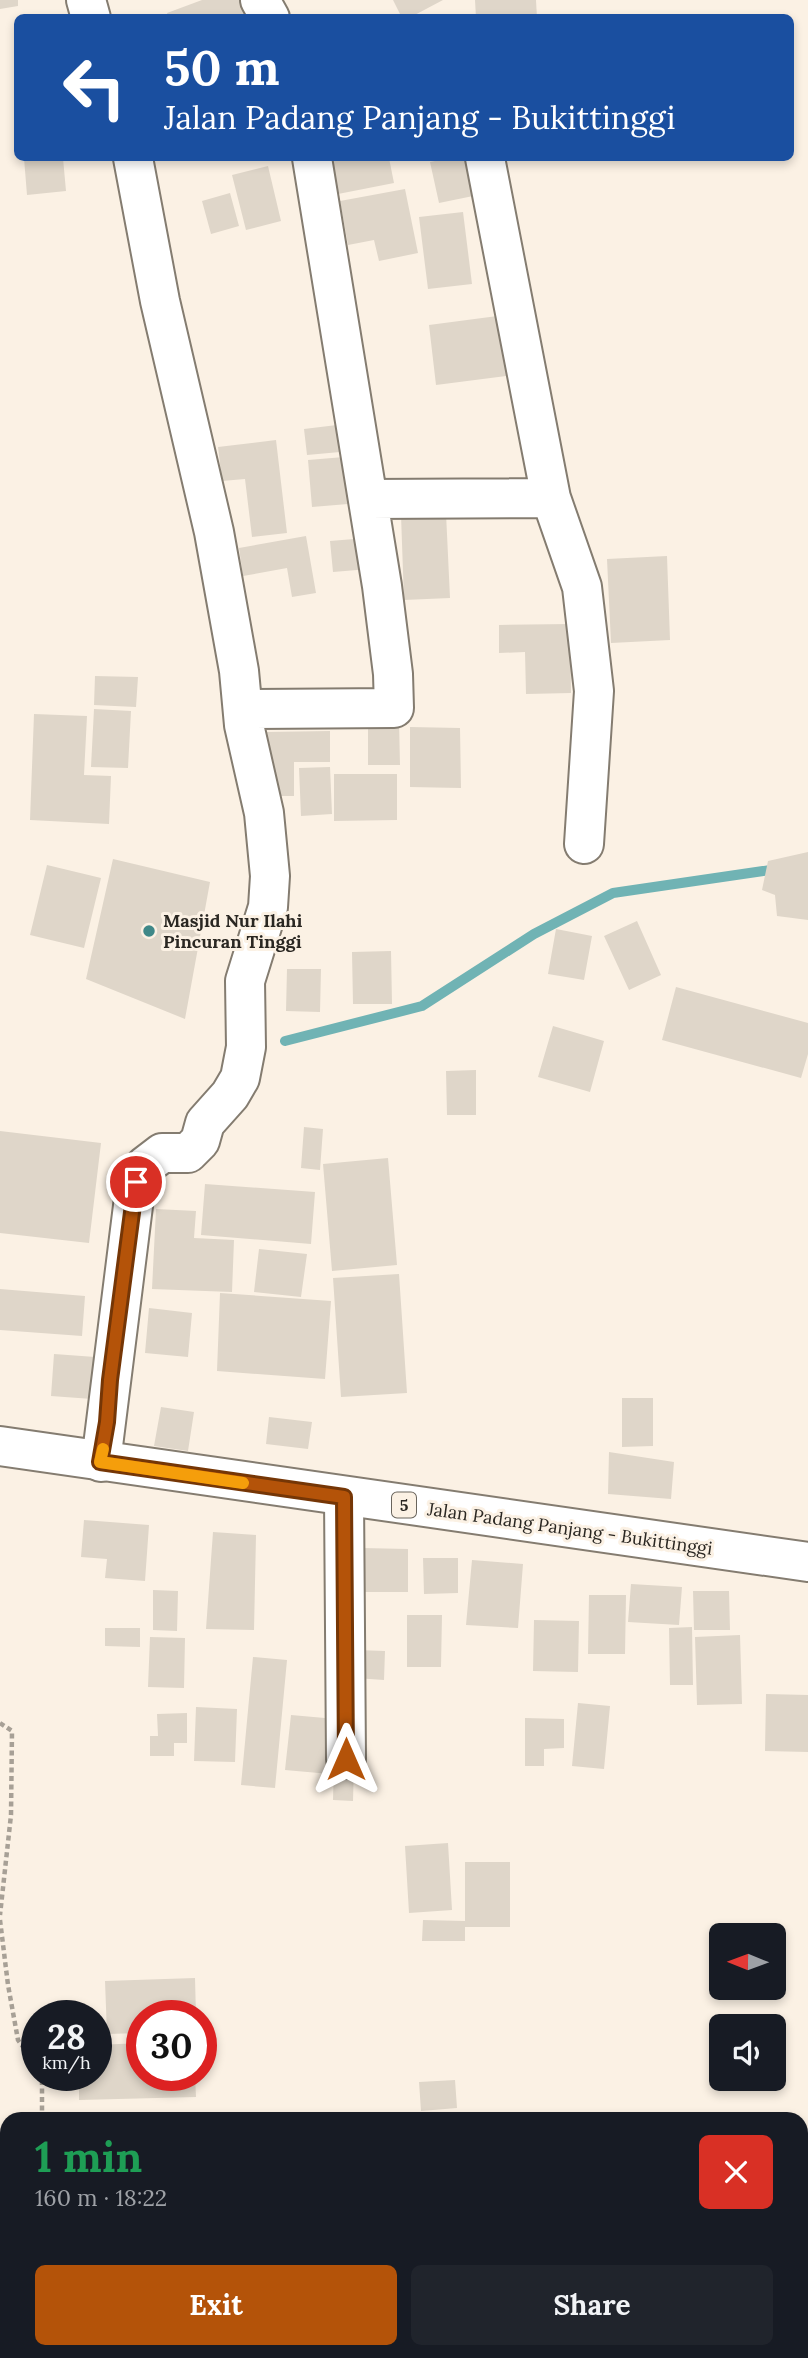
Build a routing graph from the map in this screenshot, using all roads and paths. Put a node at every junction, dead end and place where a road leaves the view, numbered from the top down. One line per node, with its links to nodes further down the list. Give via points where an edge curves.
1 (134, 161): 6 (main road, via 160,301 214,532)
2 (313, 161): 5 (main road)
3 (486, 161): 4 (main road)
4 (551, 498): 5 (main road); 7 (main road, via 582,587 594,691)
5 (369, 499): 6 (main road, via 394,708)
6 (243, 709): 9 (main road, via 264,813 270,876 268,907 245,981 246,1047 240,1078 205,1122 200,1140 188,1153 162,1153 145,1166 136,1182)
7 (584, 844)
8 (0, 1446): 9 (main road, Jalan Padang Panjang - Bukittinggi / 5)
9 (100, 1462): 10 (main road, Jalan Padang Panjang - Bukittinggi / 5)
10 (344, 1497): 11 (main road, Jalan Padang Panjang - Bukittinggi / 5); 13 (main road)
11 (808, 1562)
12 (0, 1723): 14 (path, via 12,1731)
13 (346, 1759)
14 (0, 1918): 15 (path)
15 (21, 2044)
16 (42, 2091): 17 (path)
17 (42, 2112)

